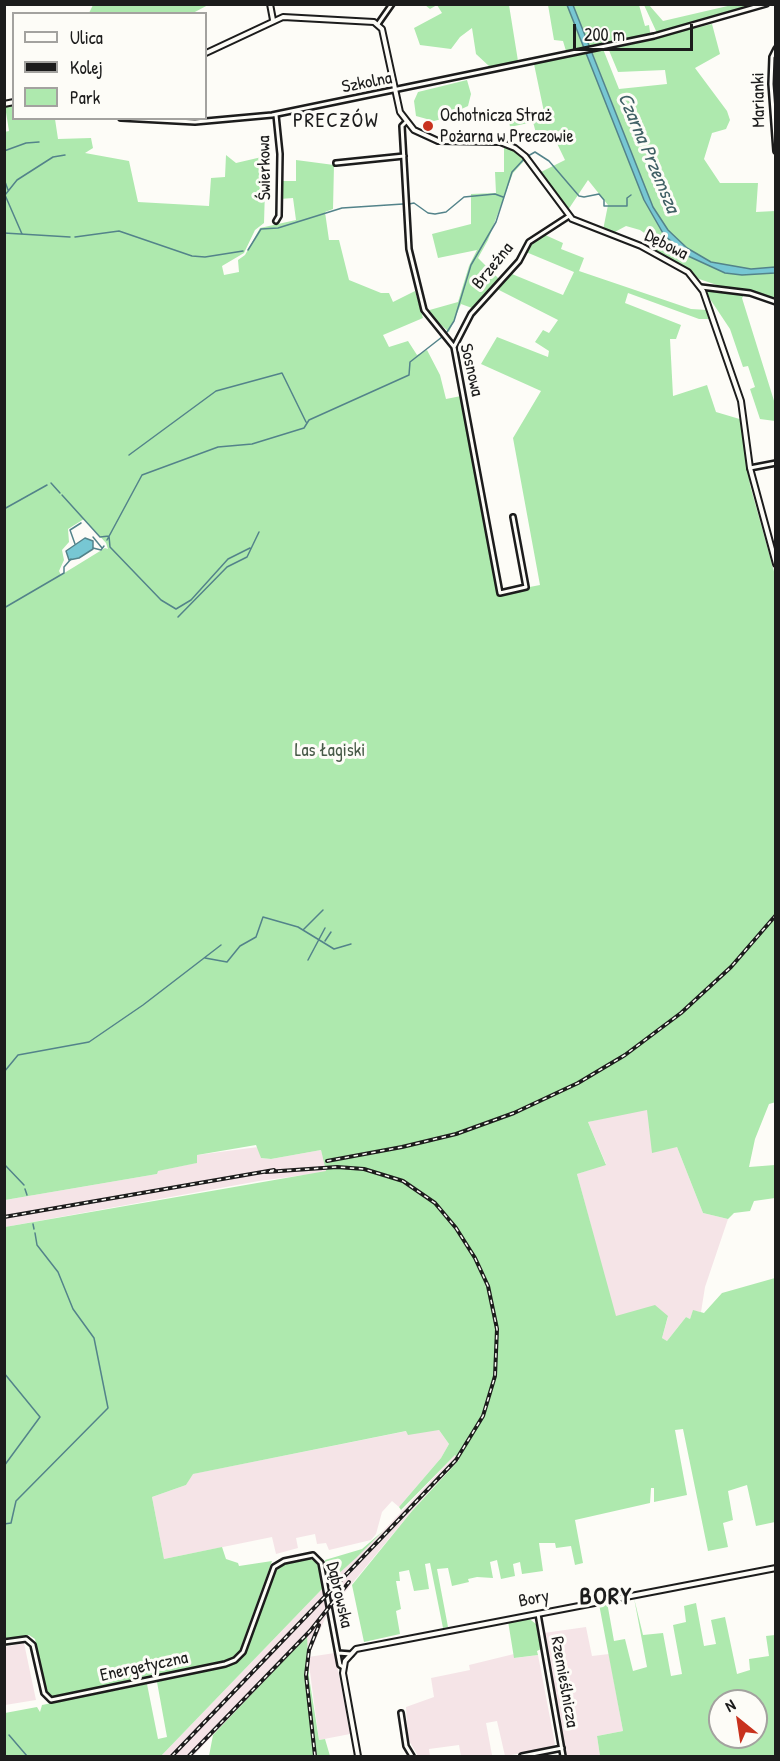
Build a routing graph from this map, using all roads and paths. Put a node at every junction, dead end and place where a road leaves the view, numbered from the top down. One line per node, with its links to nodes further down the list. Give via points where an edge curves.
1 (270, 4): 4 (street)
2 (392, 4): 5 (street)
3 (766, 4): 8 (street, Szkolna, via 700,25)
4 (273, 20): 5 (street, via 327,17); 7 (street)
5 (378, 24): 8 (street, Sosnowa, via 384,36)
6 (776, 49): 12 (street, Marianki, via 771,84)
7 (207, 53)
8 (394, 91): 9 (street, Szkolna); 11 (street, Sosnowa)
9 (276, 114): 10 (street, Szkolna, via 195,122); 16 (street, Świerkowa, via 280,154)
10 (158, 120)
11 (406, 122): 13 (street, Sosnowa, via 402,126); 15 (street, Dębowa, via 420,134 438,141 500,142 515,147)
12 (776, 151)
13 (404, 156): 14 (street); 19 (street, Sosnowa, via 409,249 421,300 428,318)
14 (336, 163)
15 (569, 216): 17 (street, Dębowa, via 675,263); 19 (street, Brzeźna, via 532,238 519,261 471,314)
16 (276, 221)
17 (701, 287): 18 (street, via 750,293); 21 (street, Dębowa, via 741,401)
18 (776, 302)
19 (454, 346): 22 (street, Sosnowa, via 500,593 526,586)
20 (776, 463): 21 (street)
21 (750, 468): 23 (street, Dębowa)
22 (513, 517)
23 (776, 564)
24 (776, 1568): 26 (street, Bory)
25 (272, 1571): 27 (street, Energetyczna, via 243,1652 225,1664 51,1700 44,1693 33,1645 26,1639); 28 (street, Dąbrowska, via 284,1561 318,1558)
26 (537, 1612): 29 (street, Bory, via 365,1646); 32 (street, Rzemieślnicza)
27 (4, 1642)
28 (338, 1653): 29 (street, Dąbrowska); 30 (street, Dąbrowska)
29 (351, 1654): 30 (street)
30 (344, 1667): 33 (street, Dąbrowska)
31 (401, 1713): 34 (street, via 406,1746)
32 (562, 1748): 35 (street); 36 (street, Rzemieślnicza)
33 (358, 1756)
34 (412, 1756)
35 (522, 1756)
36 (563, 1756)

